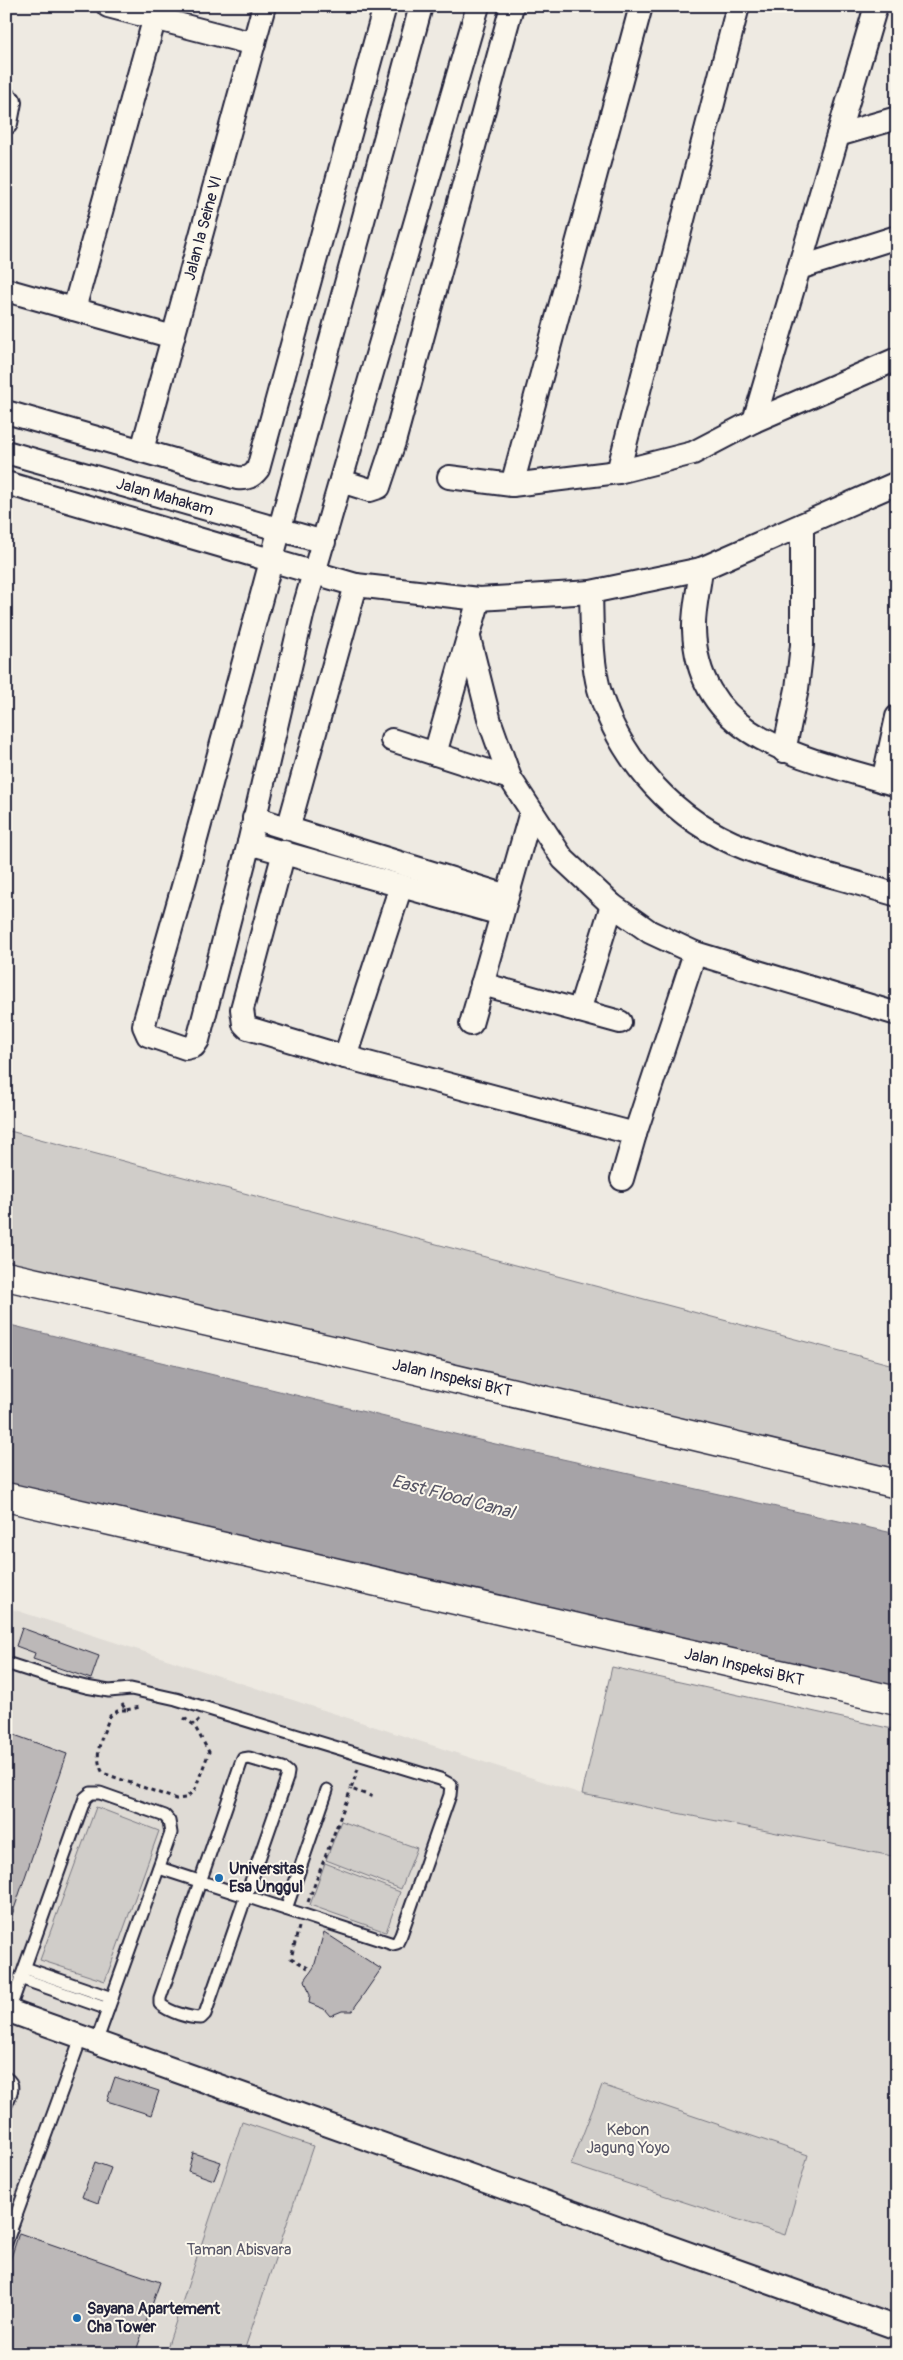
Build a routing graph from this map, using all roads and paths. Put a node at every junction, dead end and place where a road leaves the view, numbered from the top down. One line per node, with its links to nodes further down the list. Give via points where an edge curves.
1 (108, 6): 10 (street)
2 (264, 6): 11 (street, Jalan la Seine VI)
3 (385, 6): 26 (street, via 258,469 248,478 237,478)
4 (421, 6): 35 (street)
5 (478, 6): 12 (street)
6 (512, 6): 13 (street)
7 (642, 6): 33 (street)
8 (738, 6): 28 (street)
9 (876, 6): 17 (street)
10 (156, 12): 11 (street); 21 (street)
11 (254, 44): 22 (street, Jalan la Seine VI)
12 (459, 70): 13 (street); 30 (street)
13 (492, 81): 30 (street, via 379,487 370,490)
14 (6, 100): 16 (street, via 11,106)
15 (897, 118): 17 (street)
16 (6, 123)
17 (838, 135): 19 (street)
18 (897, 237): 19 (street)
19 (799, 268): 25 (street)
20 (6, 290): 21 (street)
21 (74, 309): 22 (street)
22 (173, 337): 26 (street, Jalan la Seine VI)
23 (897, 359): 25 (street)
24 (6, 412): 26 (street)
25 (754, 421): 28 (street, via 693,453)
26 (142, 450)
27 (6, 452): 35 (street, Jalan Mahakam)
28 (618, 472): 33 (street)
29 (449, 477): 33 (street)
30 (341, 481): 36 (street)
31 (6, 483): 37 (street, Jalan Mahakam)
32 (897, 483): 34 (street, Jalan Mahakam)
33 (512, 485)
34 (802, 525): 38 (street, Jalan Mahakam); 46 (street, via 802,645)
35 (279, 529): 36 (street, Jalan Mahakam); 37 (street)
36 (324, 542): 39 (street)
37 (272, 559): 39 (street, Jalan Mahakam); 53 (street, via 144,1020 145,1031 152,1038 186,1048 197,1044)
38 (701, 569): 41 (street, Jalan Mahakam); 46 (street, via 694,630 701,672 722,708 757,738)
39 (316, 573): 40 (street, Jalan Mahakam); 51 (street, via 303,611)
40 (356, 585): 42 (street, Jalan Mahakam); 52 (street)
41 (591, 592): 42 (street, Jalan Mahakam); 56 (street, via 592,641 599,689 618,739 650,782 693,821 744,848)
42 (480, 599): 43 (street)
43 (469, 638): 47 (street); 48 (street, via 490,722)
44 (897, 717): 49 (street)
45 (392, 740): 47 (street)
46 (784, 751): 49 (street)
47 (435, 754): 48 (street)
48 (510, 778): 50 (street)
49 (890, 783)
50 (531, 812): 57 (street); 58 (street, via 563,859)
51 (254, 818): 52 (street); 53 (street)
52 (296, 831): 54 (street); 57 (street)
53 (249, 842): 54 (street)
54 (291, 854): 55 (street); 65 (street, via 242,1010 244,1024 254,1031)
55 (401, 886): 57 (street); 65 (street)
56 (897, 895)
57 (504, 905): 60 (street)
58 (612, 905): 59 (street, via 650,932); 61 (street)
59 (695, 953): 62 (street); 66 (street)
60 (482, 984): 61 (street); 64 (street)
61 (579, 1011): 63 (street)
62 (897, 1014)
63 (620, 1022)
64 (471, 1024)
65 (345, 1057): 66 (street)
66 (635, 1134): 67 (street)
67 (622, 1179)
68 (6, 1276): 69 (street, Jalan Inspeksi BKT)
69 (897, 1484)
70 (6, 1497): 72 (street, Jalan Inspeksi BKT)
71 (6, 1663): 83 (lane, via 62,1681 109,1691 131,1689 176,1699 451,1784 450,1795 397,1942 387,1944)
72 (897, 1702)
73 (126, 1710): 74 (path, via 110,1716 97,1753 99,1766 103,1773 176,1799 186,1798 195,1789 209,1752)
74 (194, 1724)
75 (359, 1766): 76 (path)
76 (351, 1789): 78 (path); 83 (path)
77 (327, 1790): 82 (lane)
78 (376, 1798)
79 (159, 1868): 80 (lane); 85 (lane, via 171,1833 165,1816 100,1793 91,1793 85,1798); 86 (lane)
80 (199, 1881): 81 (lane); 81 (lane, via 160,1998 160,2004 165,2008 196,2018 205,2014); 81 (lane, via 243,1759 283,1768 288,1772)
81 (245, 1896): 82 (lane)
82 (286, 1909): 83 (lane)
83 (303, 1916): 84 (path, via 291,1958)
84 (308, 1968)
85 (23, 1973): 86 (lane); 87 (lane); 88 (lane)
86 (112, 1998): 88 (lane)
87 (8, 2010): 89 (street)
88 (108, 2010): 89 (lane)
89 (89, 2038): 92 (lane); 93 (street)
90 (6, 2078): 91 (lane, via 13,2087)
91 (6, 2105)
92 (6, 2243)
93 (897, 2328)

